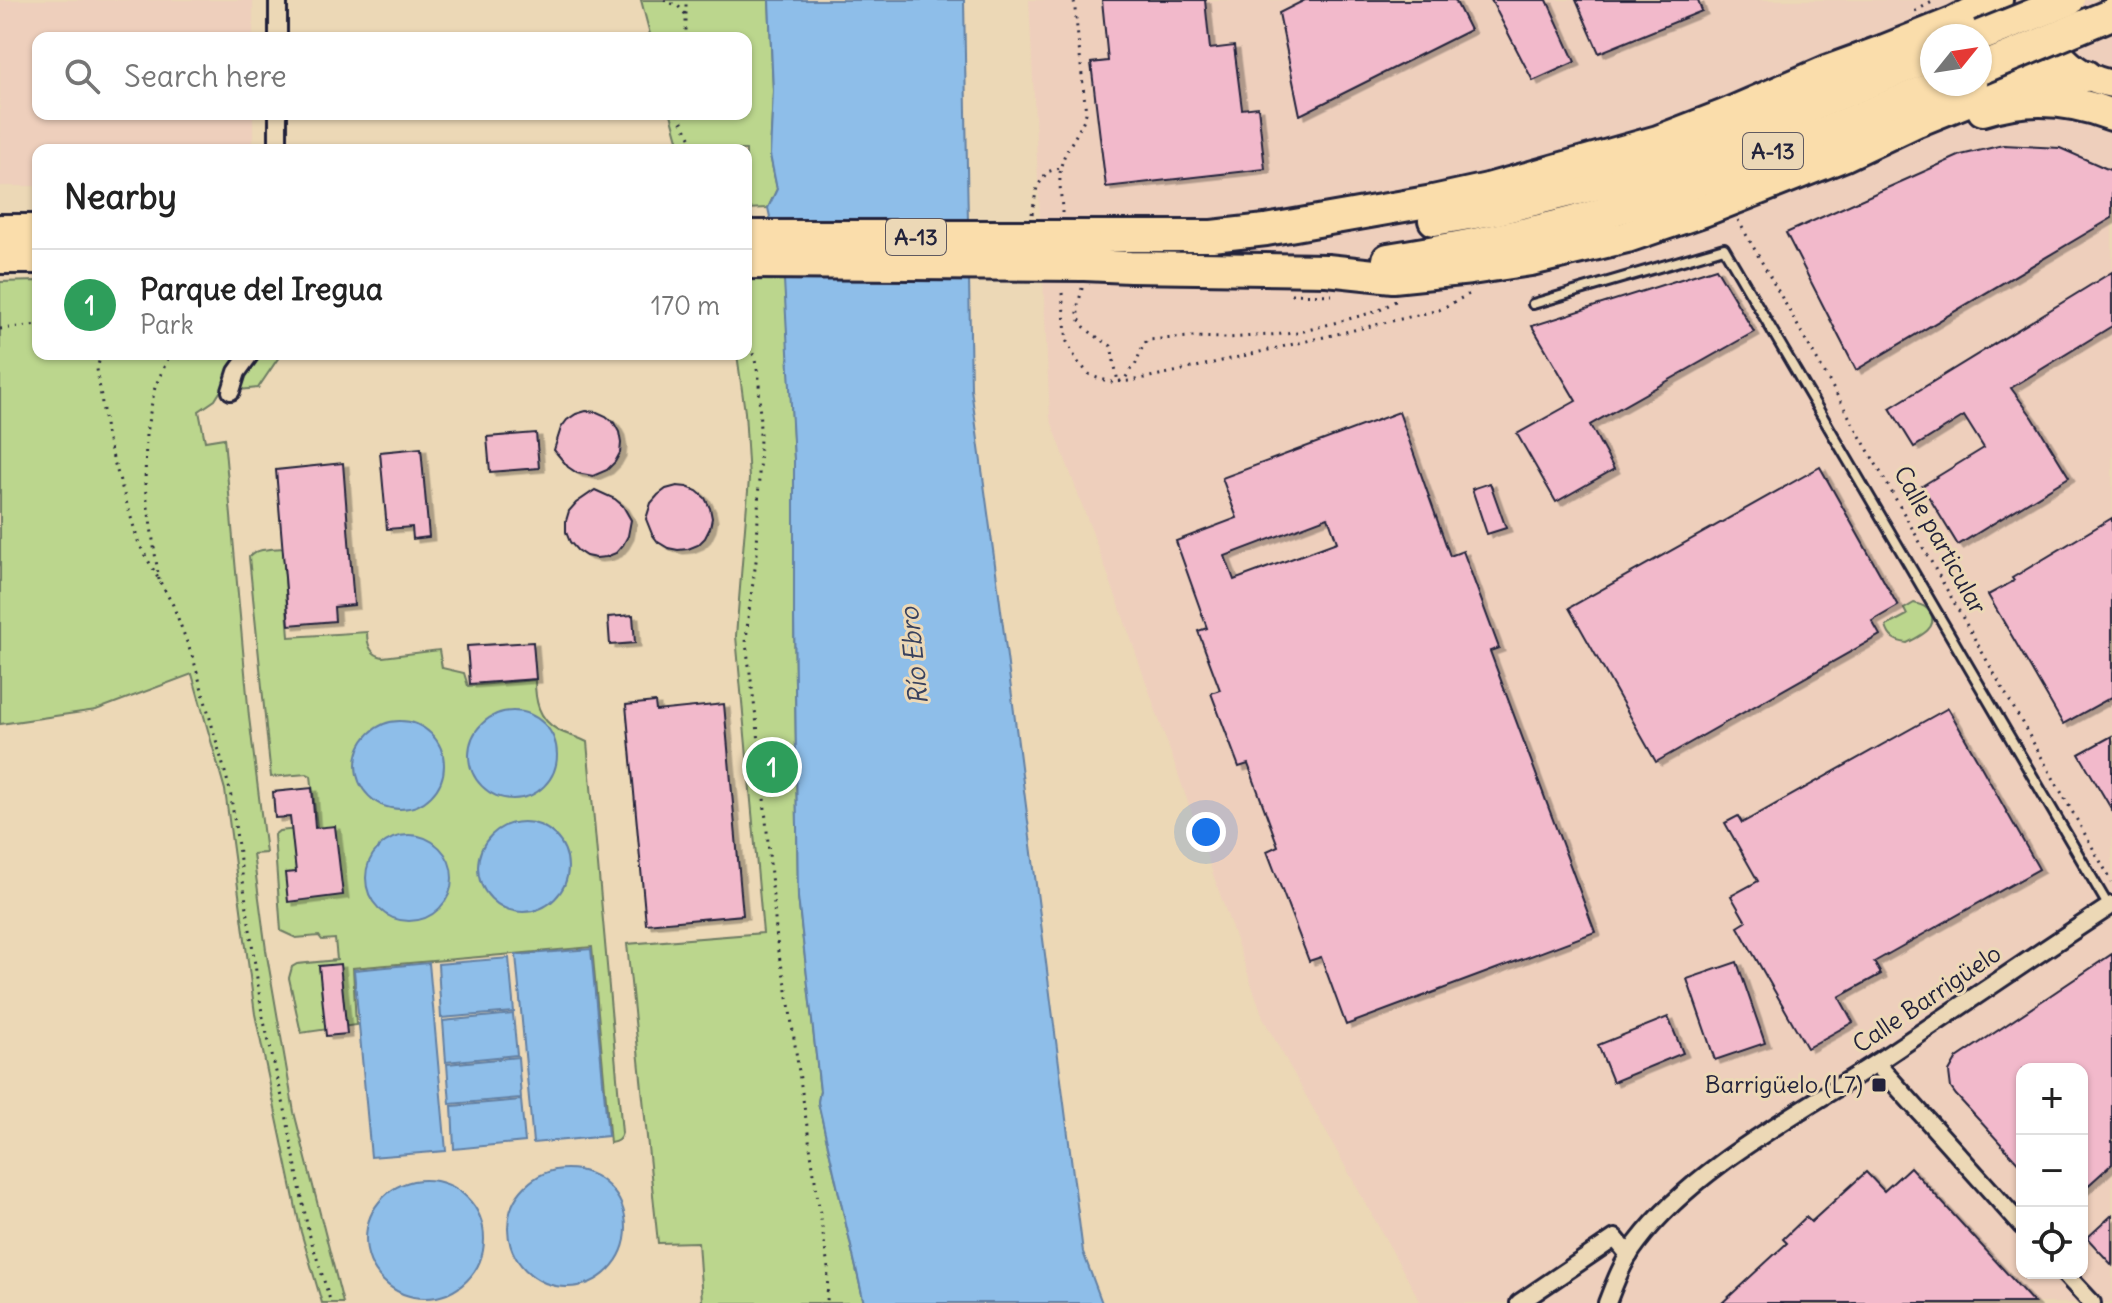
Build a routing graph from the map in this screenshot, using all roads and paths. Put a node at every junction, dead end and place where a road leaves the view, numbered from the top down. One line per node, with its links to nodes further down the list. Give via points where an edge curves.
1 (278, 0): 11 (street)
2 (664, 0): 9 (path)
3 (686, 0): 9 (path)
4 (1074, 0): 25 (path, via 1086,113)
5 (1958, 0): 16 (highway)
6 (1997, 0): 16 (highway, via 1955,22)
7 (2069, 0): 10 (highway, bridge)
8 (2112, 14): 15 (highway, bridge)
9 (687, 16): 12 (path)
10 (1992, 31)
11 (278, 32)
12 (686, 32)
13 (2059, 53): 17 (main road)
14 (1920, 61): 26 (highway, A-13, via 1662,165)
15 (1992, 64)
16 (1827, 71): 31 (highway, via 1658,141 1579,164 1433,201)
17 (2105, 82): 24 (highway, via 2052,75 2016,81)
18 (1920, 93): 26 (highway, A-13, via 1697,182)
19 (2112, 115): 24 (highway, via 2073,103 2006,103)
20 (278, 120): 22 (street)
21 (681, 120): 23 (path)
22 (278, 144)
23 (694, 144)
24 (1845, 155): 38 (highway, via 1703,211 1578,250 1393,277)
25 (1060, 168): 28 (path); 33 (path, via 1047,172 1037,187)
26 (1598, 199): 31 (highway, A-13, via 1361,230); 38 (highway, A-13, via 1498,239)
27 (1736, 216): 52 (path, Calle particular)
28 (1062, 217)
29 (0, 230): 30 (highway)
30 (32, 230)
31 (1266, 230): 36 (highway, A-13)
32 (752, 236): 33 (highway, A-13, bridge)
33 (1028, 237): 36 (highway, A-13, bridge)
34 (0, 258): 35 (highway)
35 (32, 258)
36 (1084, 260): 37 (highway, A-13, bridge); 38 (highway, A-13, via 1130,267); 49 (path, via 1077,309 1087,330 1111,346)
37 (752, 263)
38 (1327, 270)
39 (1476, 291): 49 (path, via 1439,310)
40 (1062, 293): 49 (path, via 1067,342 1077,361 1091,376)
41 (1405, 294): 49 (path, via 1378,311 1297,333 1147,340 1135,366)
42 (1533, 304): 53 (lane, via 1724,248)
43 (32, 326): 44 (path)
44 (0, 329)
45 (752, 352): 59 (path, via 759,378 760,436 757,554 746,643 778,952 828,1268)
46 (99, 360): 51 (path, via 107,438 139,544)
47 (167, 360): 51 (path, via 155,387 146,433 145,487)
48 (246, 360): 50 (street)
49 (1118, 382)
50 (231, 391)
51 (160, 583): 58 (path, via 194,661 230,790 262,1013 308,1230)
52 (2112, 882)
53 (2110, 906): 54 (street, Calle Barrigüelo)
54 (1876, 1063): 55 (street); 56 (street, Calle Barrigüelo, via 1694,1185 1665,1210)
55 (2016, 1219)
56 (1629, 1255): 60 (street, via 1615,1238); 61 (street, Calle Barrigüelo)
57 (2070, 1279): 62 (street)
58 (331, 1303)
59 (827, 1303)
60 (1519, 1303)
61 (1607, 1303)
62 (2092, 1303)

